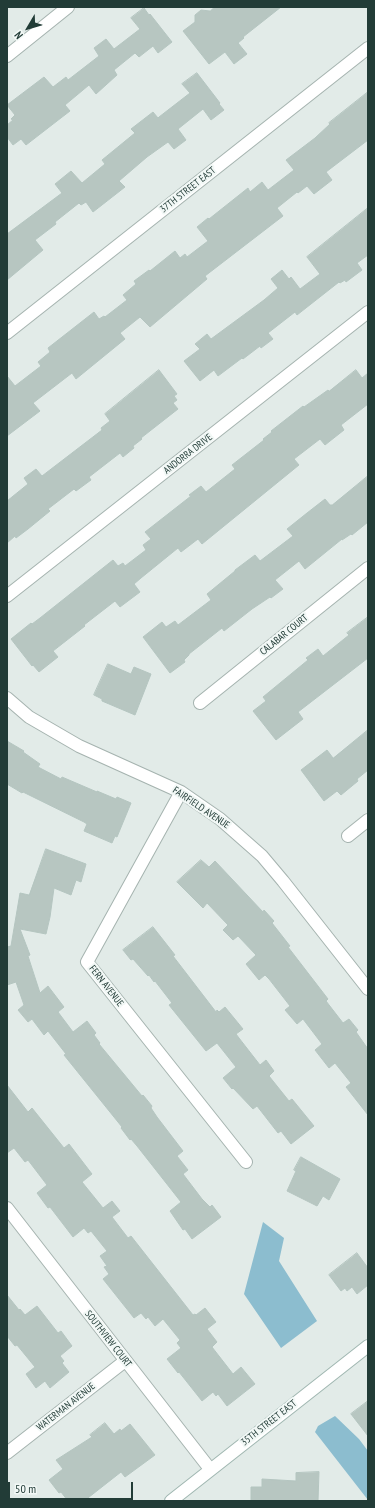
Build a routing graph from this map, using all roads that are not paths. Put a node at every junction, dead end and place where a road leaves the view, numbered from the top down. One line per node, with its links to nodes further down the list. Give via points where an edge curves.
1 (68, 7): 3 (street)
2 (368, 48): 5 (street, 37TH STREET EAST)
3 (7, 56)
4 (368, 312): 7 (street, ANDORRA DRIVE)
5 (7, 333)
6 (368, 568): 9 (street, CALABAR COURT)
7 (7, 596)
8 (7, 698): 10 (street, FAIRFIELD AVENUE, via 29,717 79,746)
9 (200, 703)
10 (181, 792): 13 (street, FAIRFIELD AVENUE, via 220,819 262,856); 14 (street, FERN AVENUE, via 86,962)
11 (368, 820): 12 (street)
12 (348, 836)
13 (368, 989)
14 (246, 1162)
15 (7, 1208): 17 (street, SOUTHVIEW COURT)
16 (368, 1346): 19 (street, 35TH STREET EAST)
17 (125, 1361): 18 (street, WATERMAN AVENUE); 19 (street, SOUTHVIEW COURT)
18 (7, 1453)
19 (210, 1470): 20 (street, 35TH STREET EAST)
20 (171, 1501)

